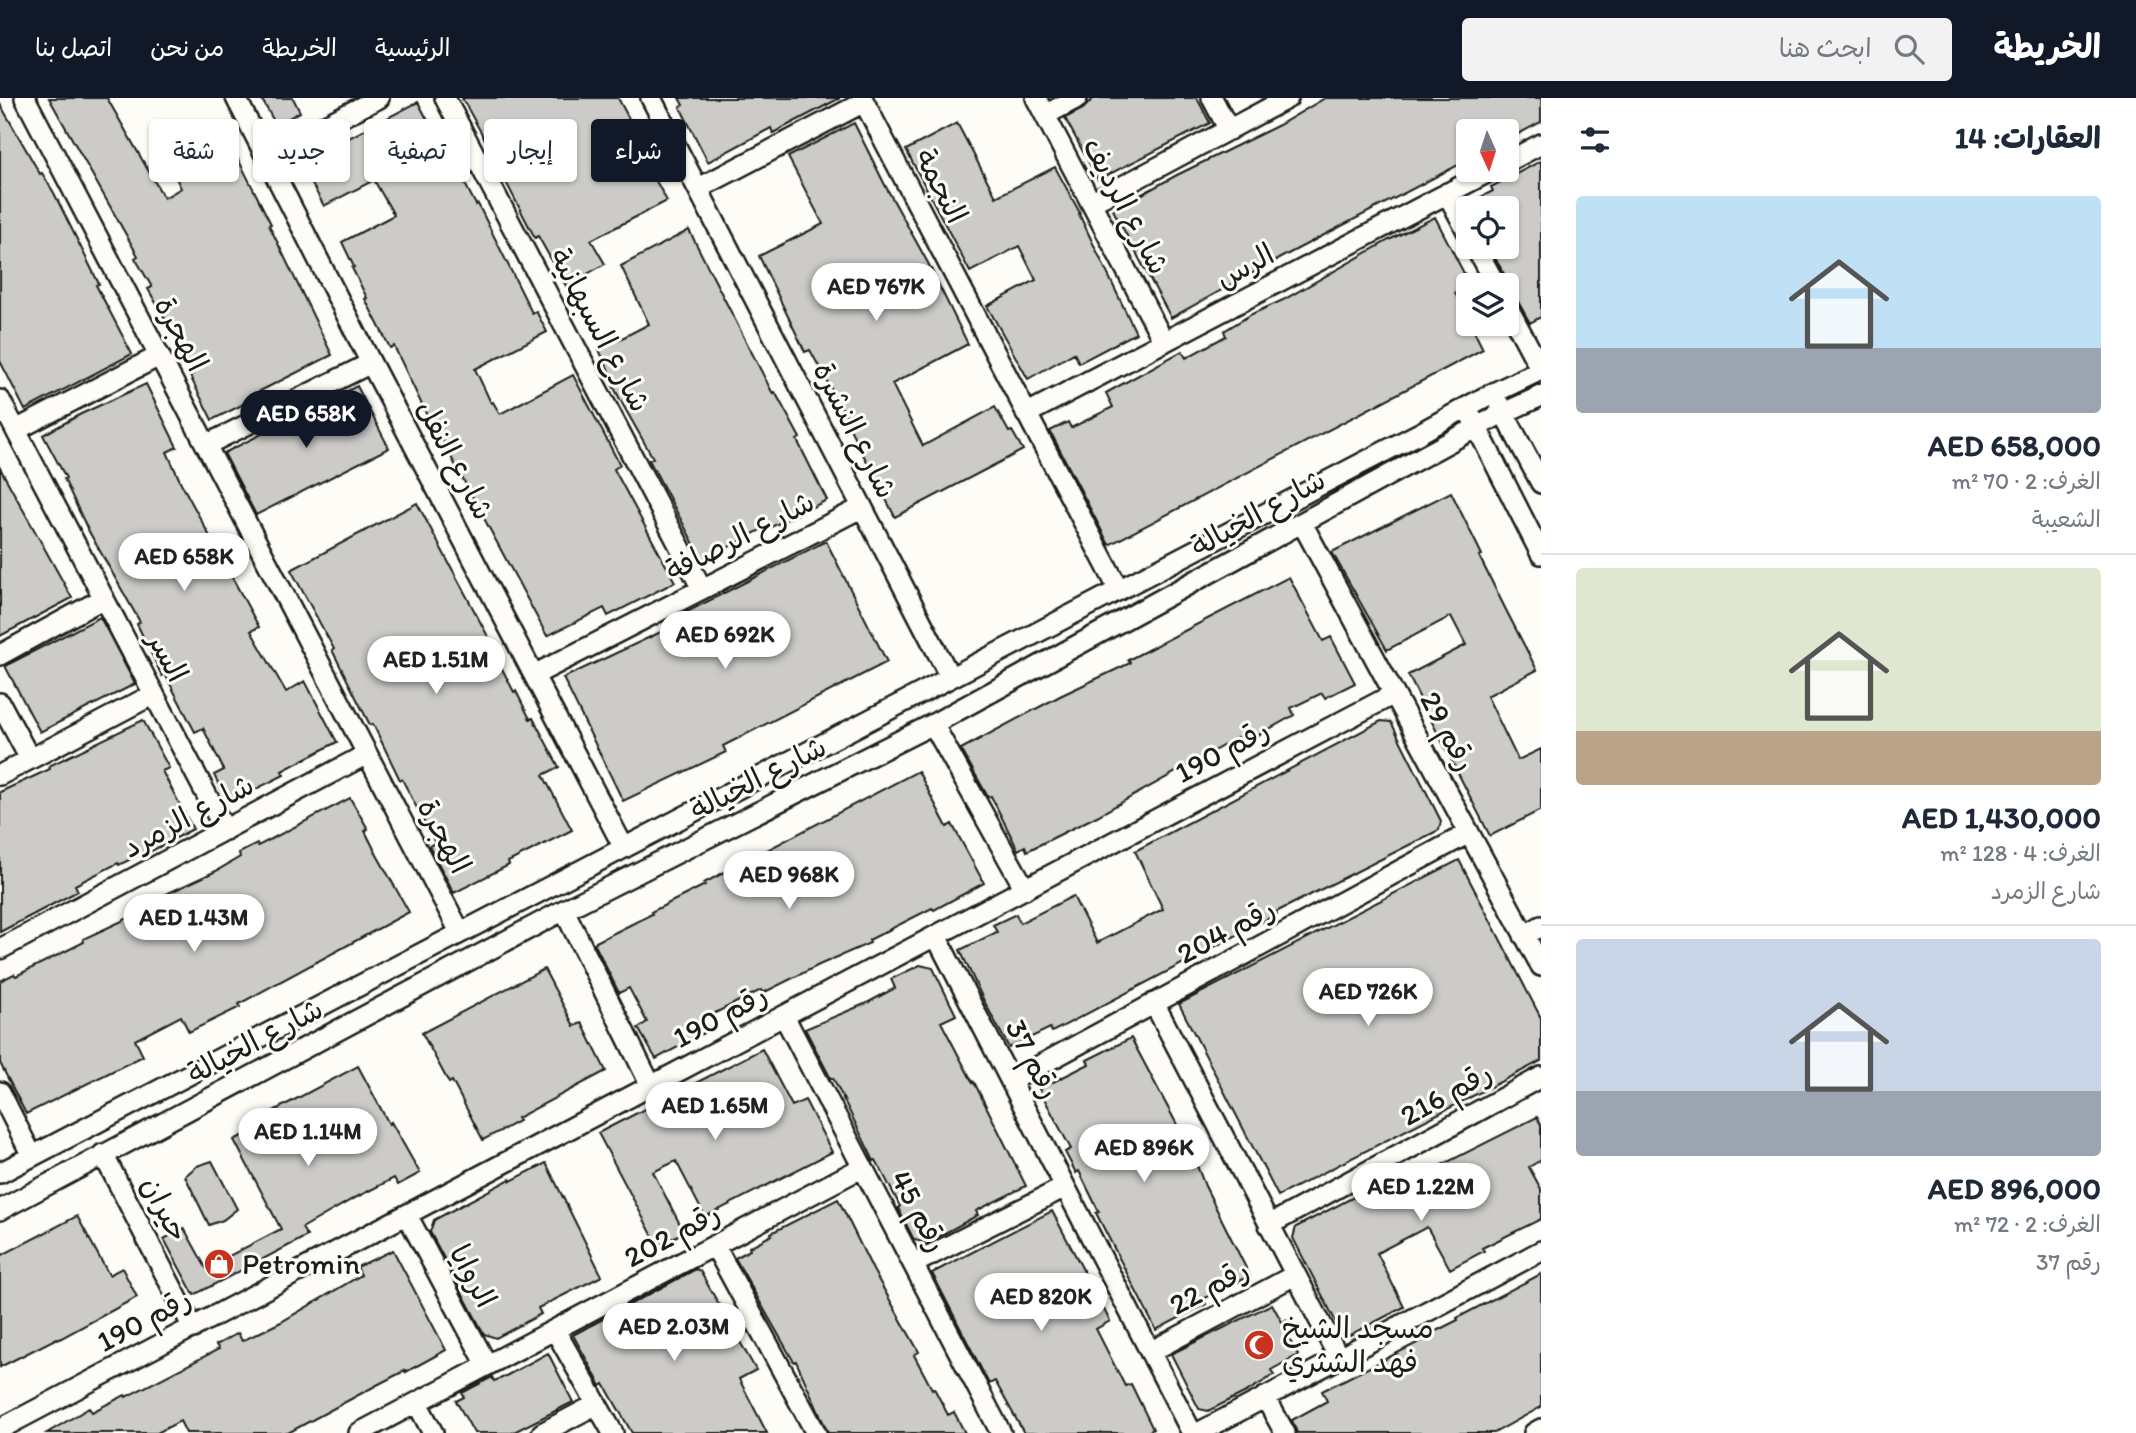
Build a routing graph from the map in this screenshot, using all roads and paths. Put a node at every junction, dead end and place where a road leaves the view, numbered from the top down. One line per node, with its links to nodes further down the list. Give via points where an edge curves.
1 (25, 98): 24 (street, الهجرة)
2 (236, 98): 12 (street, شارع النفل)
3 (379, 98): 11 (street)
4 (445, 98): 42 (street, شارع السبهانية)
5 (651, 98): 18 (street, شارع النشرة)
6 (1077, 98): 10 (street)
7 (1212, 98): 13 (street)
8 (1288, 98): 13 (street)
9 (863, 100): 18 (street); 32 (street, النجمة)
10 (1041, 107): 20 (street, شارع الرديف)
11 (337, 119)
12 (253, 130)
13 (1228, 130): 20 (street)
14 (1541, 144): 15 (street)
15 (1519, 156)
16 (280, 182): 25 (street, شارع النفل)
17 (1469, 182): 19 (street, الرس)
18 (699, 188): 39 (street, شارع النشرة)
19 (1447, 193): 21 (street); 23 (street, الرس)
20 (1091, 203): 23 (street, شارع الرديف)
21 (1456, 210)
22 (1519, 330): 26 (street)
23 (1164, 342): 32 (street, الرس)
24 (159, 356): 34 (street); 36 (street, الهجرة)
25 (371, 363): 36 (street); 46 (street, شارع النفل)
26 (1539, 371): 27 (street, شارع الخيالة); 28 (street, via 1520,392)
27 (1493, 394): 30 (street, شارع الخيالة); 31 (street)
28 (1541, 395): 31 (street, شارع الخيالة)
29 (0, 400): 34 (street, السر)
30 (1466, 408): 33 (street); 35 (street, شارع الخيالة)
31 (1503, 413): 33 (street, شارع الخيالة); 38 (street)
32 (1026, 414): 43 (street, النجمة)
33 (1477, 427): 37 (street, شارع الخيالة); 41 (street)
34 (16, 430): 44 (street, السر)
35 (1418, 434): 37 (street, via 1450,423 1457,435); 43 (street, شارع الخيالة)
36 (206, 446): 54 (street, الهجرة)
37 (1428, 454): 40 (street, شارع الخيالة)
38 (1541, 483)
39 (861, 508): 42 (street, شارع الرصافة); 47 (street, شارع النشرة)
40 (1302, 523): 49 (street, رقم 29); 52 (street, شارع الخيالة)
41 (1541, 554)
42 (702, 589): 46 (street, شارع الرصافة)
43 (1119, 590): 47 (street, شارع الخيالة)
44 (104, 598): 45 (street); 48 (street, السر)
45 (0, 655)
46 (534, 675): 61 (street, شارع النفل)
47 (950, 677): 51 (street, شارع الخيالة)
48 (154, 694): 55 (street); 59 (street, السر)
49 (1394, 694): 60 (street, رقم 29); 62 (street, رقم 190)
50 (0, 703): 55 (street)
51 (872, 719): 53 (street, via 853,732 846,744 852,753); 56 (street, شارع الخيالة)
52 (933, 724): 53 (street, شارع الخيالة); 62 (street)
53 (876, 752): 58 (street, شارع الخيالة)
54 (367, 754): 59 (street, شارع الزمرد); 65 (street, الهجرة)
55 (30, 759): 57 (street)
56 (794, 759): 58 (street, via 814,757 818,765 819,774); 61 (street, شارع الخيالة)
57 (0, 775)
58 (807, 786): 63 (street, شارع الخيالة)
59 (225, 830): 67 (street, شارع الزمرد)
60 (1469, 833): 64 (street, رقم 29); 69 (street, رقم 204)
61 (624, 848): 65 (street, شارع الخيالة)
62 (1025, 889): 66 (street, رقم 190)
63 (564, 911): 73 (street); 75 (street, شارع الخيالة)
64 (1533, 931): 68 (street, رقم 29)
65 (460, 932): 76 (street, شارع الخيالة)
66 (936, 936): 70 (street, رقم 190); 72 (street, رقم 37)
67 (0, 949)
68 (1541, 966)
69 (1154, 1003): 72 (street, رقم 204); 82 (street)
70 (784, 1016): 73 (street, رقم 190); 77 (street, رقم 45)
71 (1541, 1077): 82 (street, رقم 216)
72 (1011, 1081): 79 (street, رقم 37)
73 (651, 1086): 81 (street, رقم 190)
74 (0, 1092): 76 (street)
75 (103, 1154): 80 (street, شارع الخيالة); 87 (street, حيران)
76 (32, 1156): 78 (street, شارع الخيالة)
77 (863, 1167): 83 (street, رقم 202); 85 (street, رقم 45)
78 (0, 1173)
79 (1065, 1186): 85 (street); 89 (street, رقم 37)
80 (0, 1210)
81 (407, 1215): 87 (street, رقم 190); 91 (street, الروايا)
82 (1269, 1224): 86 (street)
83 (715, 1245): 88 (street, رقم 202); 101 (street)
84 (1541, 1251): 90 (street)
85 (913, 1264): 102 (street, رقم 45)
86 (1296, 1275): 89 (street, رقم 22); 90 (street)
87 (193, 1328): 95 (street, رقم 190)
88 (555, 1330): 91 (street, رقم 202); 94 (street)
89 (1150, 1352): 103 (street, رقم 37)
90 (1339, 1359): 92 (street)
91 (488, 1365): 93 (street, رقم 202)
92 (1265, 1397): 104 (street); 105 (street)
93 (417, 1403): 97 (street, رقم 202); 98 (street)
94 (597, 1404): 99 (street); 100 (street)
95 (0, 1429)
96 (1541, 1429): 106 (street)
97 (359, 1433)
98 (433, 1433)
99 (542, 1433)
100 (613, 1433)
101 (816, 1433)
102 (1001, 1433)
103 (1192, 1433)
104 (1198, 1433)
105 (1284, 1433)
106 (1534, 1433)

